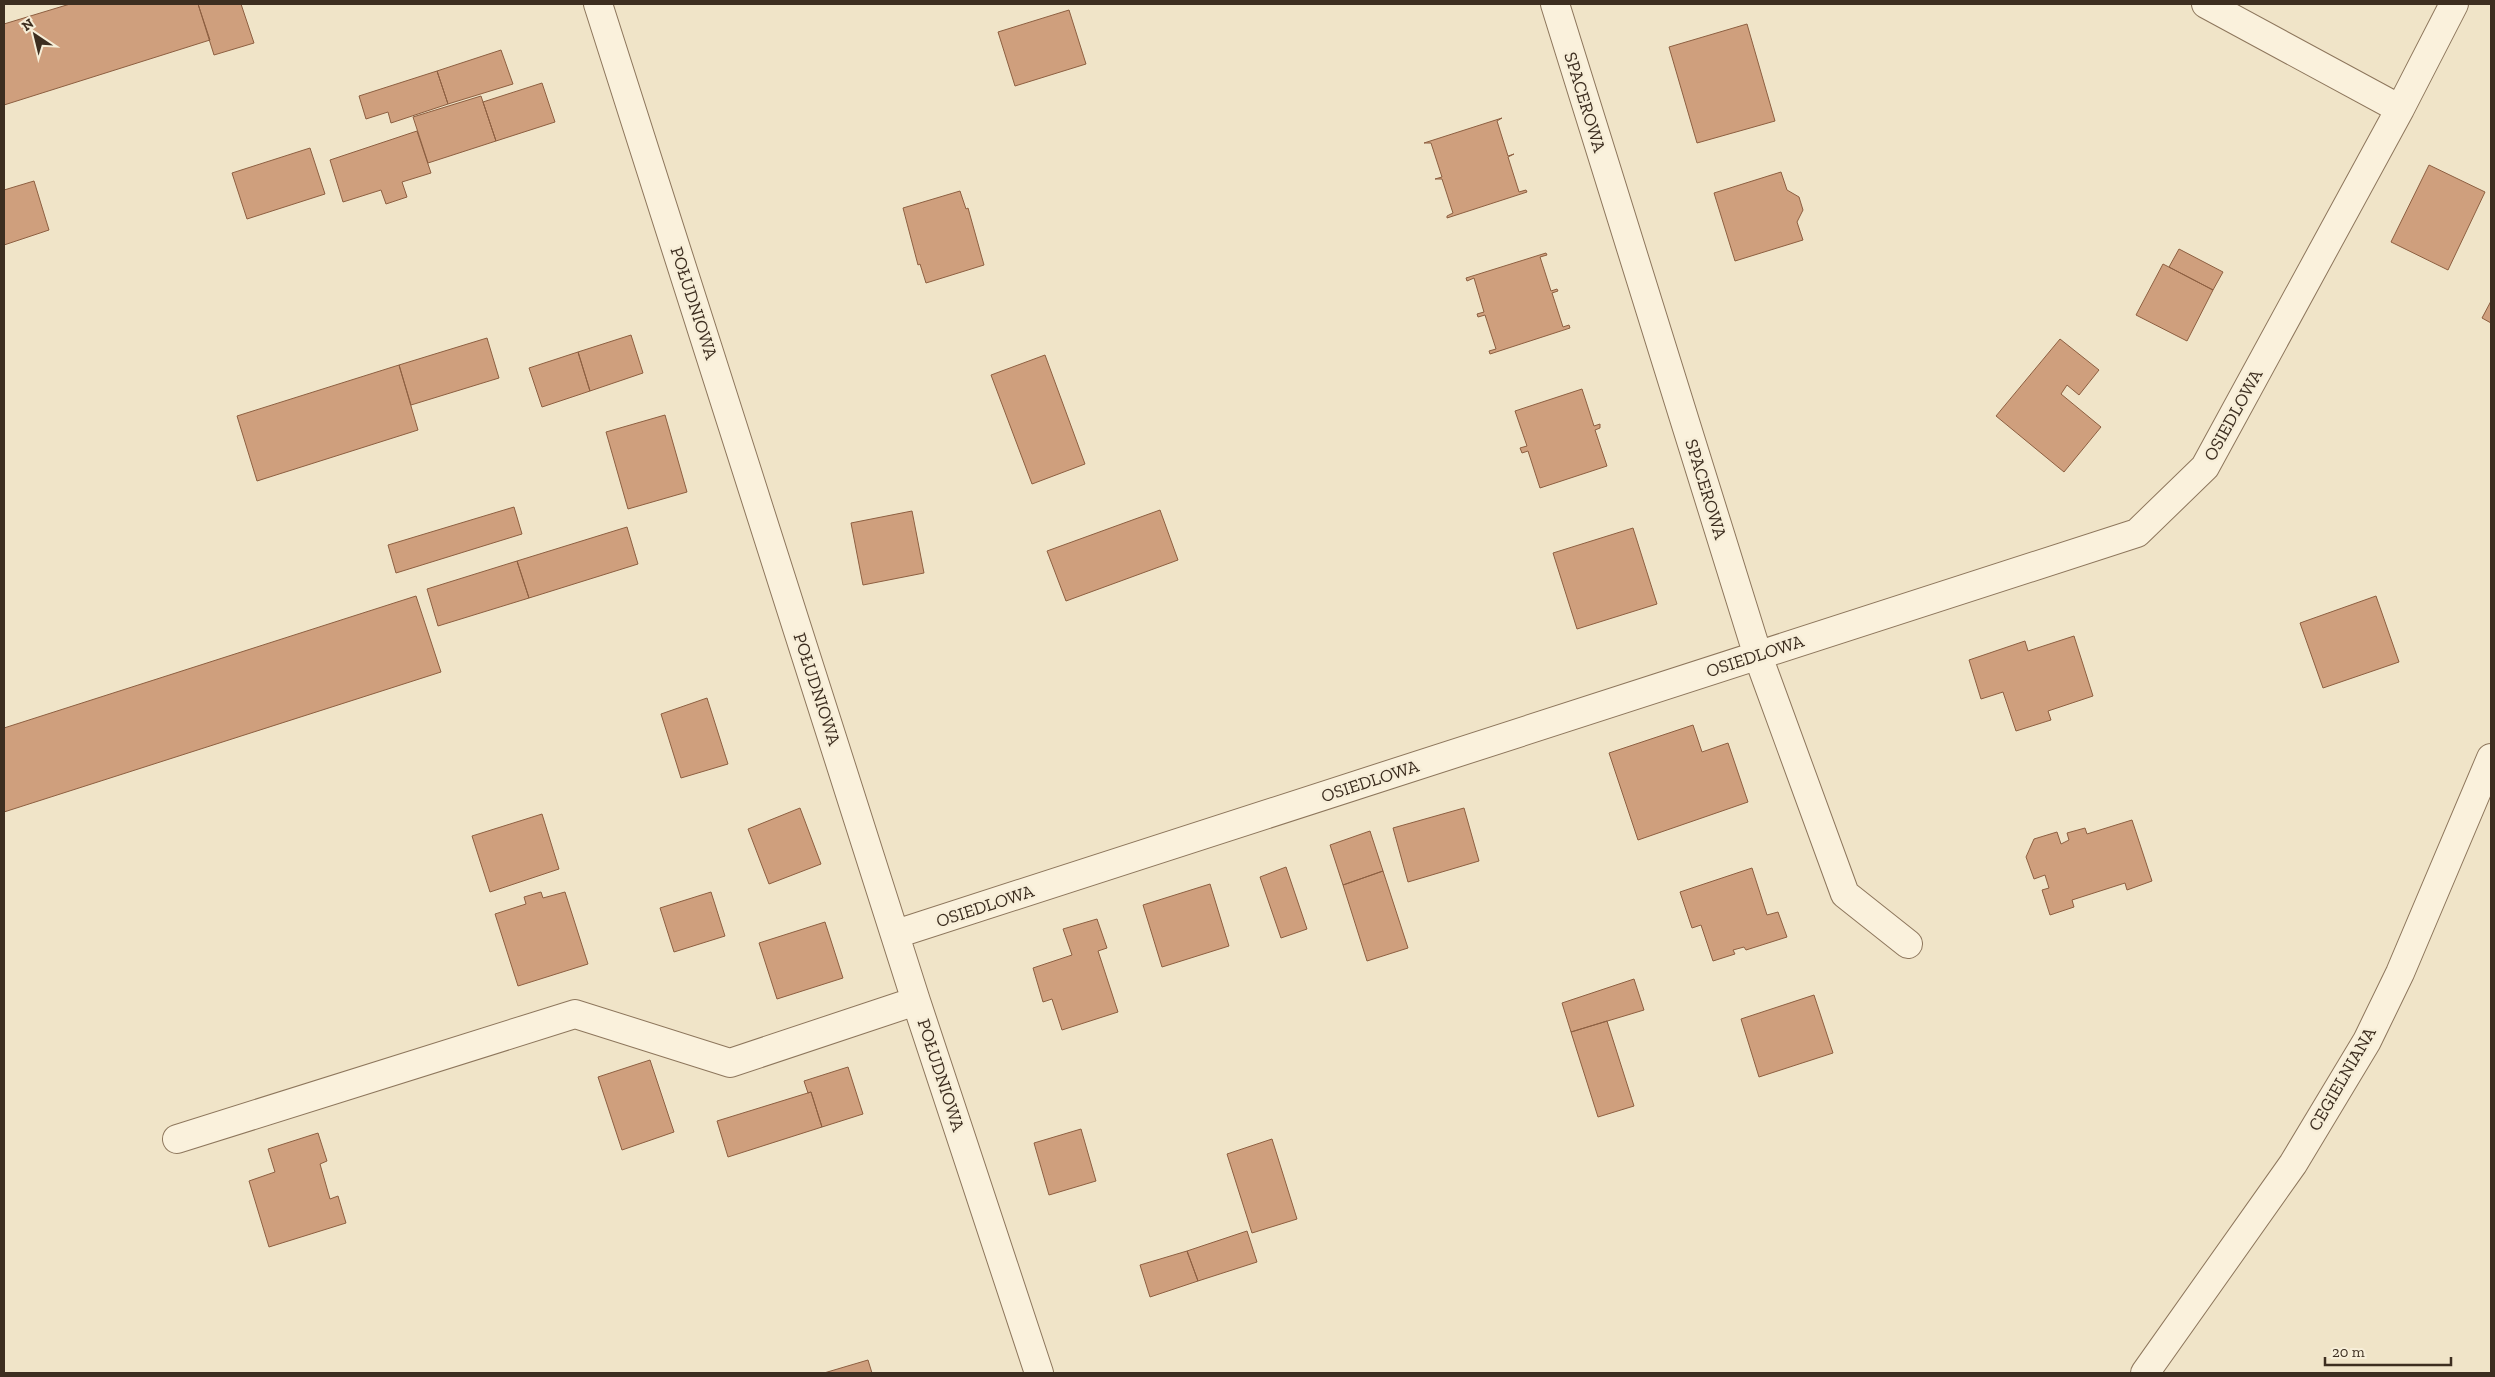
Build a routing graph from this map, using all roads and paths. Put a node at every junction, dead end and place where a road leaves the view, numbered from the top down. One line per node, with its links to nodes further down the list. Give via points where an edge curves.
1 (598, 4): 8 (street, POŁUDNIOWA)
2 (1555, 4): 6 (street, SPACEROWA)
3 (2206, 4): 5 (street)
4 (2454, 4): 5 (street, OSIEDLOWA)
5 (2400, 109): 6 (street, OSIEDLOWA, via 2205,467 2137,533)
6 (1758, 656): 8 (street, OSIEDLOWA); 9 (street, SPACEROWA, via 1845,894)
7 (2491, 758): 13 (street, CEGIELNIANA, via 2400,973 2367,1041 2293,1164)
8 (896, 934): 10 (street, POŁUDNIOWA)
9 (1908, 944)
10 (916, 1001): 11 (street, via 730,1063 575,1014); 12 (street, POŁUDNIOWA)
11 (177, 1139)
12 (1039, 1373)
13 (2145, 1373)

